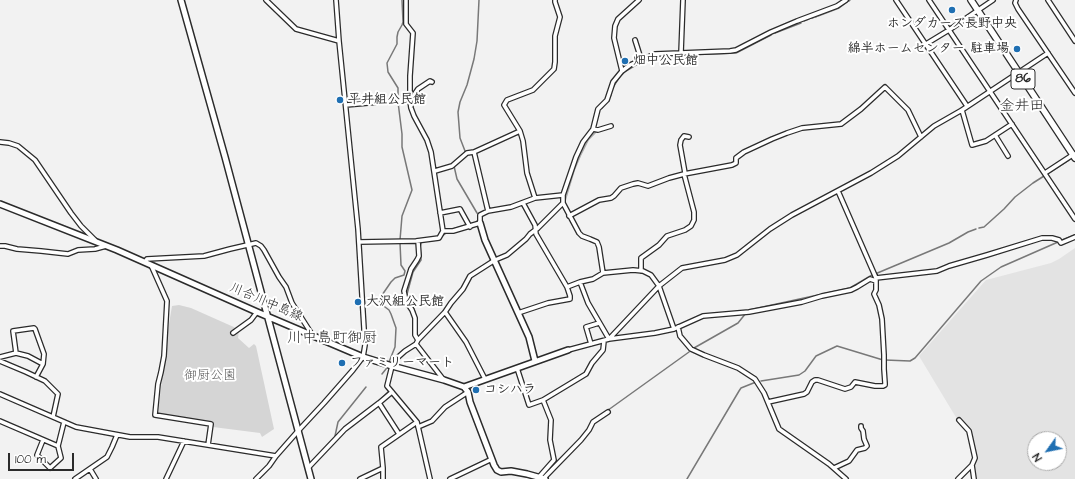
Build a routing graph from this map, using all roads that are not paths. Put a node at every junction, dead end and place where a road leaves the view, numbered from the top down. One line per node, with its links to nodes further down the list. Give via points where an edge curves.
1 (181, 0): 65 (street)
2 (266, 0): 18 (street, via 296,29)
3 (336, 0): 18 (street)
4 (406, 0): 29 (street, via 406,24 413,33)
5 (555, 0): 36 (street, via 560,17 555,36 554,69 533,90 507,100 504,105)
6 (639, 0): 24 (street, via 618,19 615,26 614,38)
7 (683, 0): 21 (street)
8 (846, 0): 21 (street, via 736,50)
9 (896, 0): 20 (street)
10 (930, 0): 16 (street)
11 (971, 0): 15 (main road, 86)
12 (994, 0): 15 (street)
13 (1016, 0): 22 (street, via 1018,9)
14 (1048, 0): 19 (street)
15 (978, 10): 16 (street); 25 (main road, 86)
16 (949, 30): 20 (street); 27 (street)
17 (635, 40): 23 (street)
18 (339, 41): 30 (street)
19 (1075, 41)
20 (926, 44): 31 (street)
21 (681, 52): 23 (street, via 655,54)
22 (1048, 53): 25 (street); 28 (street)
23 (641, 59): 24 (street)
24 (622, 71): 35 (street, via 613,82 608,100 598,109)
25 (1019, 72): 27 (street); 42 (main road, 86)
26 (432, 82): 29 (street, via 418,88)
27 (990, 92): 31 (street); 33 (street)
28 (1075, 93)
29 (410, 100): 30 (street); 44 (street, via 410,108 427,140)
30 (346, 105): 63 (street)
31 (967, 106): 32 (street)
32 (962, 110): 37 (street, via 972,145); 39 (street, via 934,126)
33 (1012, 124): 37 (street); 46 (street)
34 (611, 126): 35 (street)
35 (593, 129): 48 (street, via 576,157)
36 (520, 131): 41 (street); 49 (street, via 527,173)
37 (995, 135): 43 (street)
38 (689, 137): 45 (street, via 684,136 680,145)
39 (921, 137): 45 (street, via 908,110 885,87 840,124 802,128 744,152 732,165); 47 (street, via 898,156)
40 (0, 142): 64 (street, via 18,146 35,160 71,213)
41 (474, 152): 44 (street, via 464,155 452,166); 53 (street)
42 (1074, 155): 46 (street)
43 (1008, 156)
44 (435, 171): 54 (street)
45 (684, 173): 55 (street, via 648,186 638,183 621,188 611,198 599,200); 71 (street, via 694,220 691,226 667,236 641,258)
46 (1045, 173): 56 (street)
47 (838, 191): 73 (street); 75 (street, via 792,215 736,255 725,260 682,268)
48 (563, 195): 49 (street); 51 (street)
49 (535, 198): 50 (street)
50 (523, 203): 53 (street); 59 (street, via 535,225)
51 (563, 203): 55 (street); 59 (street)
52 (0, 204): 64 (street, 川合川中島線)
53 (488, 211): 57 (street, via 480,215)
54 (440, 213): 58 (street, via 460,209); 60 (street)
55 (569, 216): 72 (street, via 582,236 597,242)
56 (1075, 219)
57 (480, 223): 58 (street); 68 (street)
58 (470, 227): 60 (street)
59 (535, 230): 68 (street, via 507,255); 76 (street)
60 (443, 231): 62 (street, via 439,238)
61 (1075, 236): 73 (street, via 1061,243 1052,238 1042,238 937,271)
62 (418, 241): 63 (street); 86 (street, via 419,256 411,269 404,291 415,318)
63 (359, 242): 90 (street, via 365,345)
64 (98, 244): 67 (street, 川合川中島線)
65 (248, 245): 69 (street, via 204,256 147,259); 80 (street); 84 (street, via 256,243 264,250)
66 (0, 246): 67 (street, via 68,254)
67 (106, 246): 69 (street, 川合川中島線)
68 (495, 260): 78 (street, via 470,276 464,289); 79 (street)
69 (145, 262): 70 (street, 川合川中島線)
70 (151, 265): 77 (street, 川合川中島線); 120 (street, via 167,301 164,356 154,415 211,424)
71 (641, 271): 72 (street); 75 (street, via 651,275)
72 (603, 272): 74 (street, via 593,279)
73 (876, 279): 82 (street, via 870,279 851,290 802,302 749,312 703,316); 105 (street, via 874,294 882,319 885,385 855,382 845,389 815,380 804,394)
74 (580, 282): 76 (street); 81 (street)
75 (659, 286): 82 (street); 85 (street)
76 (567, 287): 79 (street, via 570,299)
77 (257, 312): 80 (street, 川合川中島線); 83 (street)
78 (445, 312): 86 (street); 98 (street, via 466,342)
79 (518, 313): 93 (street, via 529,337)
80 (267, 316): 84 (street, 川合川中島線); 115 (street)
81 (599, 323): 85 (street); 87 (street, via 586,326)
82 (676, 328): 85 (street); 105 (street, via 691,349 738,368 755,379)
83 (234, 333)
84 (313, 336): 90 (street, 川合川中島線)
85 (607, 340): 87 (street); 104 (street, via 604,350 586,374)
86 (417, 342): 95 (street, via 400,354); 99 (street)
87 (591, 344): 88 (street)
88 (568, 350): 93 (street)
89 (16, 353): 91 (street); 94 (street); 94 (street, via 13,331 34,328 44,354)
90 (363, 356): 95 (street, 川合川中島線); 115 (street)
91 (0, 357)
92 (0, 361): 97 (street)
93 (535, 361): 96 (street)
94 (44, 364): 97 (street)
95 (392, 366): 99 (street, 川合川中島線); 101 (street, via 387,386)
96 (517, 368): 98 (street); 104 (street, via 529,405)
97 (36, 377): 108 (street, via 45,381 58,394)
98 (485, 379): 100 (street)
99 (444, 380): 100 (street, 川合川中島線)
100 (464, 386): 102 (street)
101 (392, 392): 106 (street); 112 (street)
102 (468, 392): 114 (street, via 445,407 432,422); 123 (street)
103 (0, 394): 108 (street)
104 (543, 400): 129 (street, via 551,420 550,440 554,460)
105 (768, 402): 127 (street, via 778,429)
106 (379, 404): 116 (street); 125 (street, via 341,433)
107 (608, 412): 129 (street, via 593,422 581,440)
108 (53, 417): 111 (street)
109 (959, 420): 124 (street, via 969,431 975,458)
110 (0, 421): 118 (street)
111 (64, 422): 117 (street); 121 (street)
112 (417, 422): 114 (street); 116 (street)
113 (861, 426): 127 (street, via 866,446)
114 (418, 427): 137 (street)
115 (298, 431): 122 (street); 125 (street)
116 (399, 434): 126 (street, via 382,448)
117 (117, 435): 119 (street); 128 (street, via 107,457)
118 (44, 440): 121 (street); 121 (street, via 37,455 50,468 61,458)
119 (184, 441): 120 (street); 132 (street)
120 (208, 445): 122 (street)
121 (58, 446)
122 (276, 456): 133 (street)
123 (492, 459): 129 (street, via 497,470 502,472 511,471); 138 (street)
124 (972, 465): 140 (street); 141 (street)
125 (308, 468): 134 (street)
126 (383, 468): 135 (street); 136 (street)
127 (834, 468): 139 (street)
128 (90, 469): 130 (street); 131 (street)
129 (543, 478)
130 (75, 479)
131 (96, 479)
132 (166, 479)
133 (256, 479)
134 (311, 479)
135 (360, 479)
136 (383, 479)
137 (430, 479)
138 (450, 479)
139 (846, 479)
140 (958, 479)
141 (974, 479)

